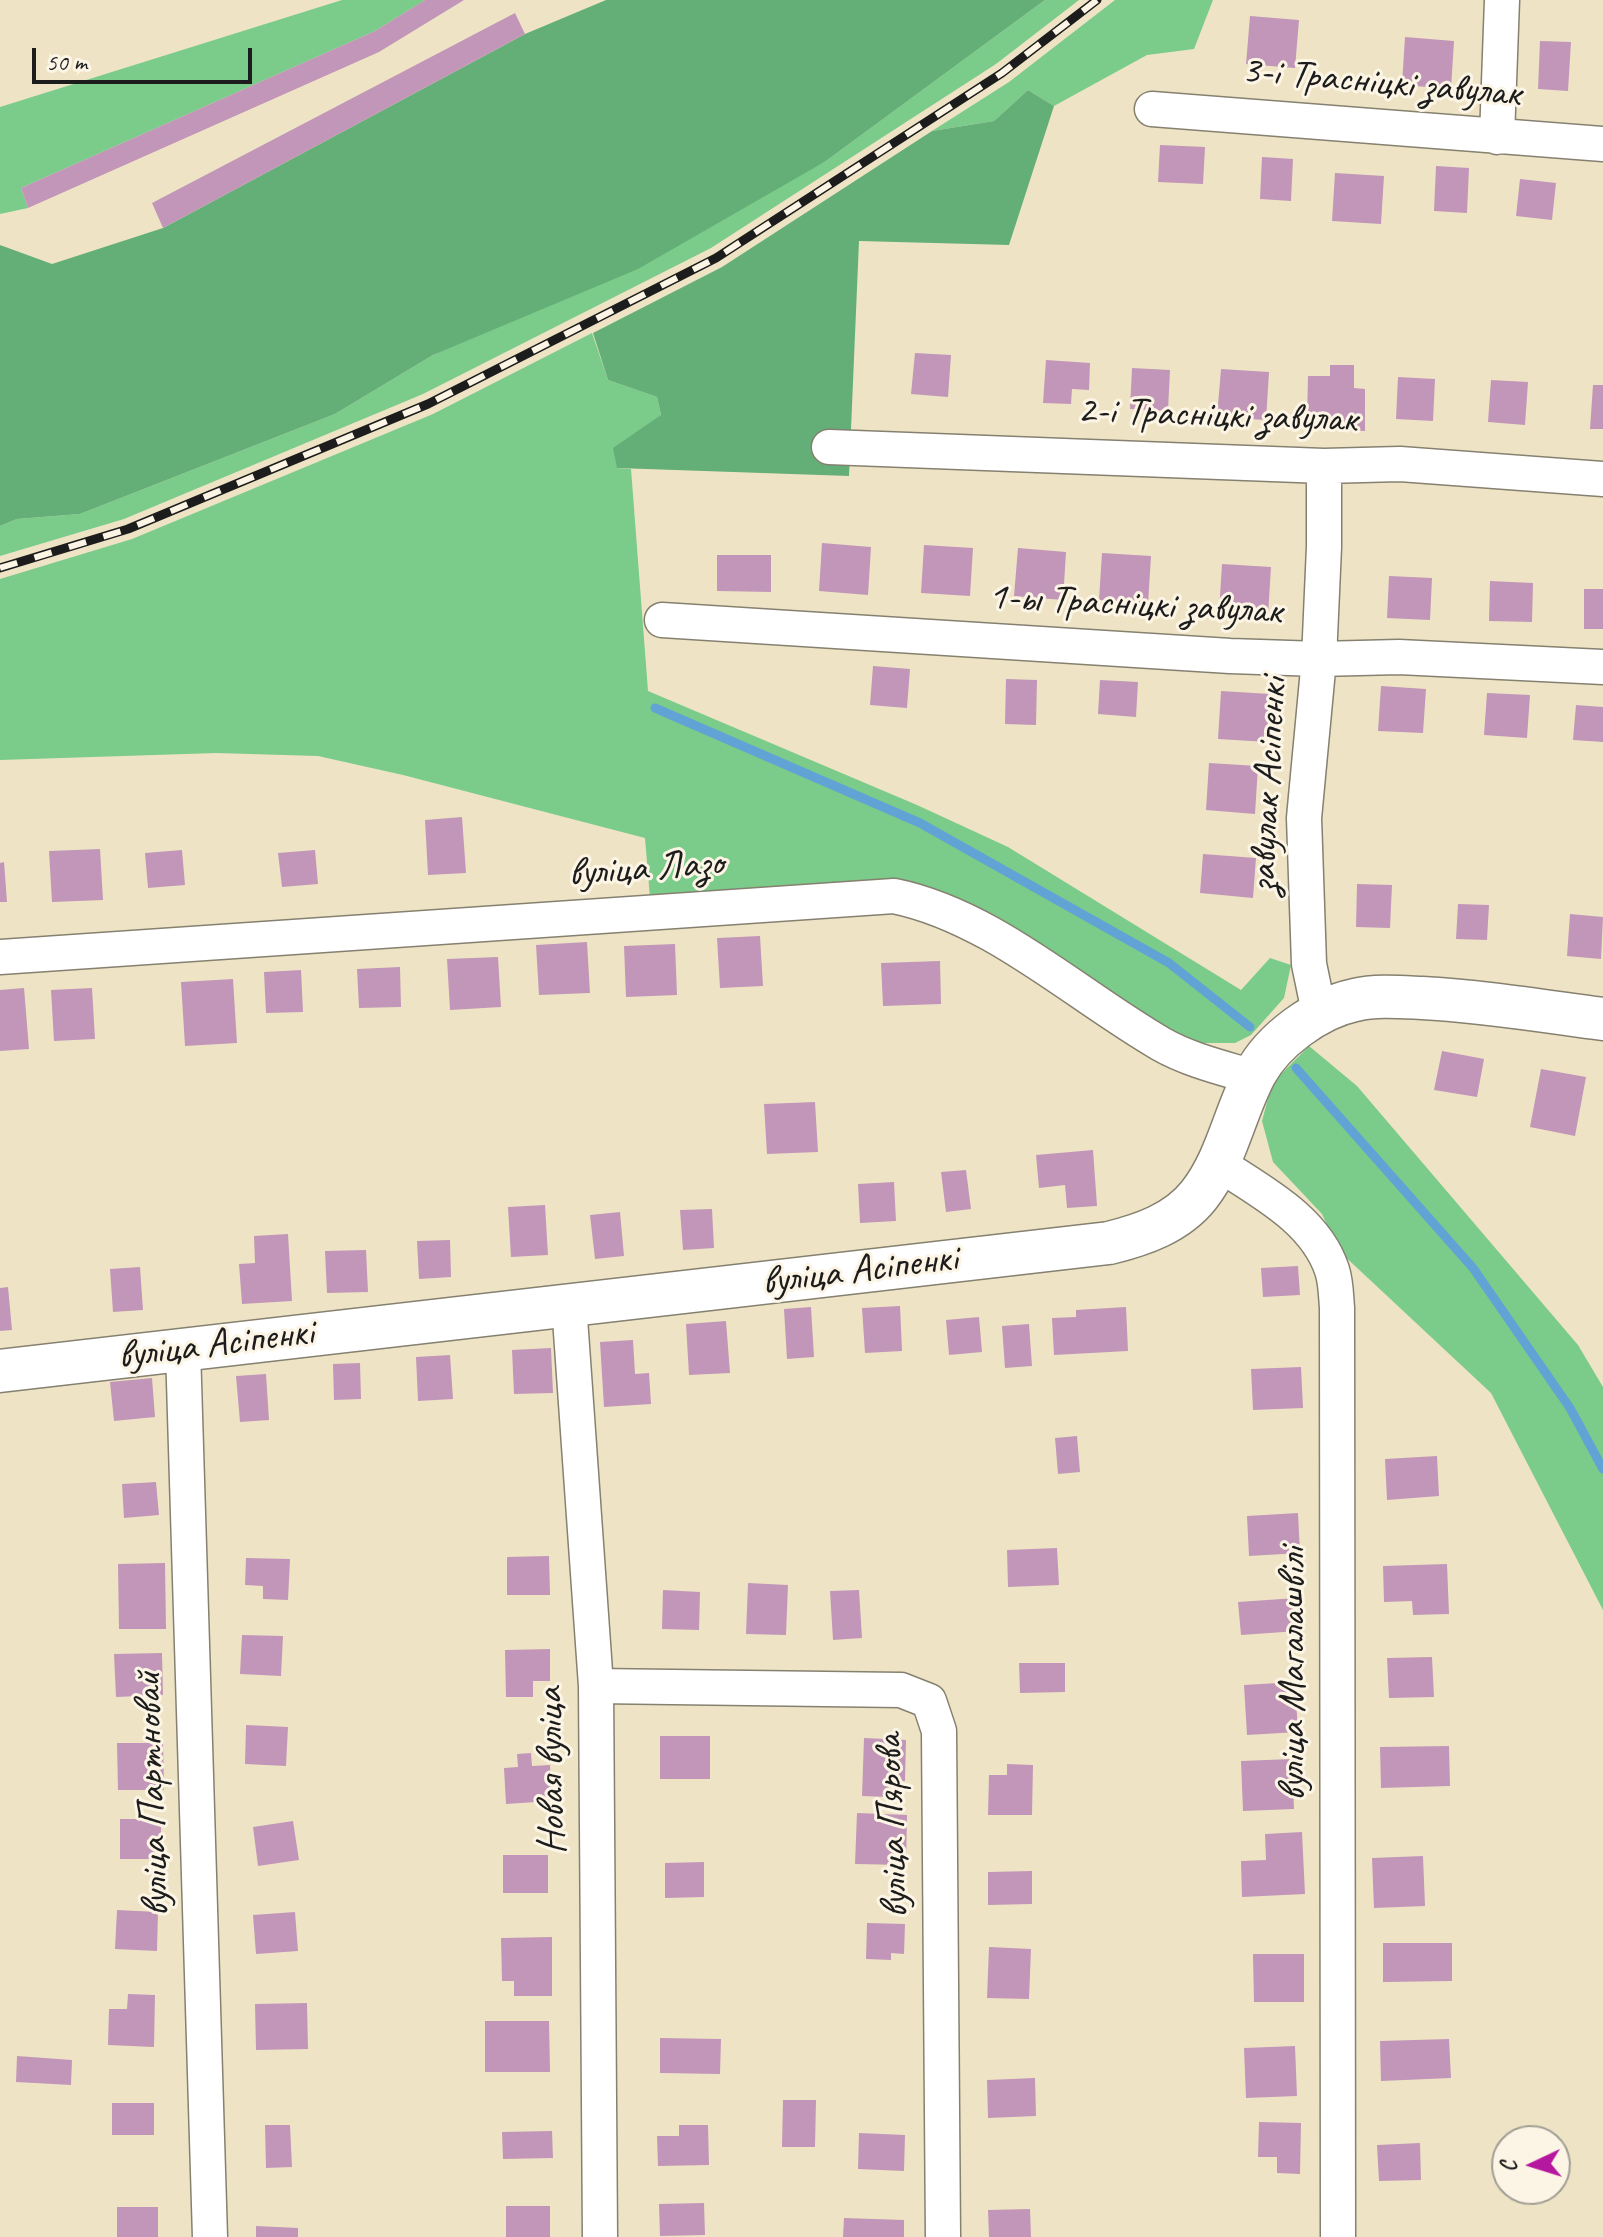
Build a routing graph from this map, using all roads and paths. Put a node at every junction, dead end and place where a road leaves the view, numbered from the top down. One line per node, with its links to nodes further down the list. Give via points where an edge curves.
1 (1502, 0): 3 (street)
2 (1152, 109): 3 (street, 3-і Трасніцкі завулак)
3 (1497, 137): 4 (street, 3-і Трасніцкі завулак)
4 (1603, 144)
5 (829, 447): 6 (street, 2-і Трасніцкі завулак)
6 (1324, 466): 7 (street, 2-і Трасніцкі завулак, via 1400,464); 9 (street, завулак Асіпенкі)
7 (1603, 479)
8 (662, 620): 9 (street, 1-ы Трасніцкі завулак)
9 (1319, 659): 10 (street, 1-ы Трасніцкі завулак, via 1399,657); 12 (street, завулак Асіпенкі, via 1304,818 1309,964)
10 (1603, 667)
11 (0, 957): 14 (street, вуліца Лазо, via 894,896 926,903 1023,952 1163,1045)
12 (1319, 1012): 13 (street, вуліца Асіпенкі, via 1355,1000 1398,997); 14 (street, вуліца Асіпенкі, via 1293,1030)
13 (1603, 1019)
14 (1253, 1077): 15 (street, вуліца Асіпенкі)
15 (1219, 1164): 16 (street, вуліца Асіпенкі, via 1197,1197 1169,1221 1109,1243); 23 (street, вуліца Магалашвілі, via 1297,1218 1319,1242 1333,1271)
16 (569, 1304): 17 (street, вуліца Асіпенкі); 19 (street, Новая вуліца)
17 (183, 1349): 18 (street, вуліца Асіпенкі); 20 (street, вуліца Партновай)
18 (0, 1371)
19 (596, 1686): 21 (street, Новая вуліца); 22 (street, вуліца Пярова, via 901,1690 929,1701 939,1731)
20 (210, 2237)
21 (600, 2237)
22 (943, 2237)
23 (1338, 2237)

